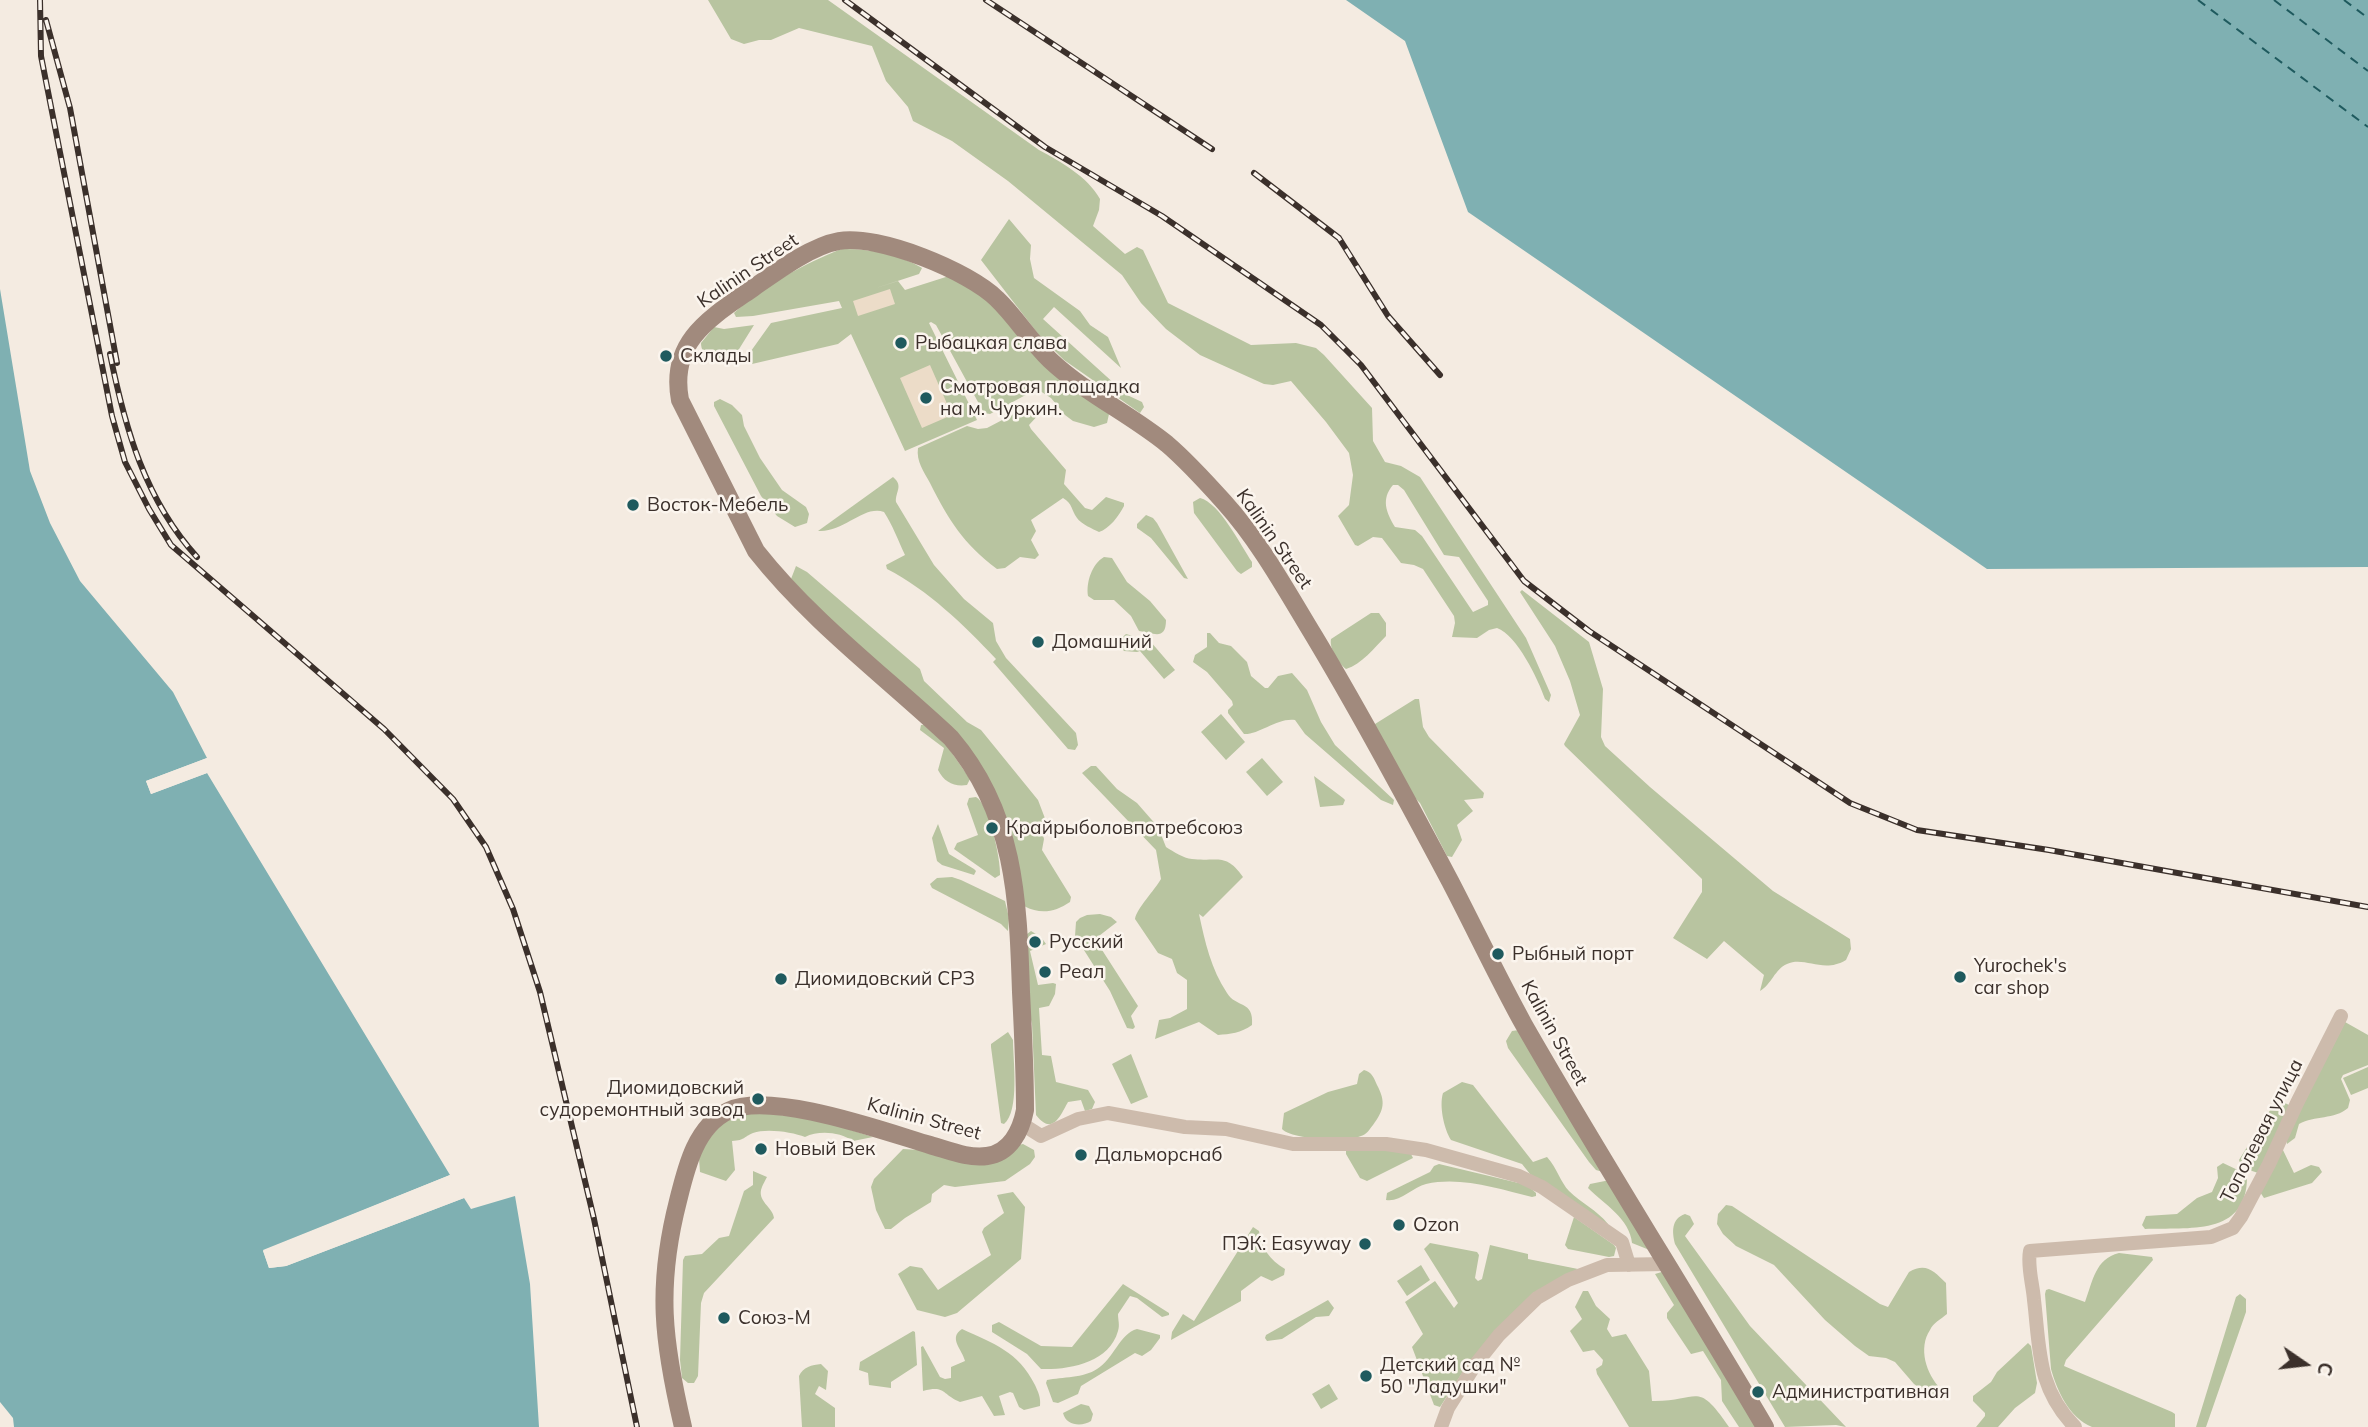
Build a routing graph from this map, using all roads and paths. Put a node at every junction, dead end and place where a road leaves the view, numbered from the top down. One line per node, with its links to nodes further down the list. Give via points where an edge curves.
1 (2341, 1016): 8 (street, Тополевая улица, via 2262,1179 2233,1228 2211,1237 2030,1251 2042,1373 2051,1395)
2 (1022, 1124): 3 (main road, Kalinin Street, via 1025,1072 1019,917 1011,863 988,792 951,738 843,642 756,551 680,400 680,362 691,338 750,290 809,253 839,241 864,241 926,258 977,283 1056,365 1167,444 1233,512 1267,558 1353,703 1521,1019); 4 (street, via 1041,1136 1078,1119 1108,1113 1185,1127 1226,1129 1293,1144 1386,1144 1426,1150 1532,1181 1622,1242); 5 (main road, Kalinin Street, via 1010,1144 986,1157 803,1110 754,1106 727,1111 696,1143 668,1239 664,1322)
3 (1667, 1264): 4 (street); 7 (main road, Kalinin Street)
4 (1629, 1265): 6 (street, via 1607,1265 1537,1298 1475,1366)
5 (682, 1427)
6 (1441, 1427)
7 (1765, 1427)
8 (2075, 1427)

